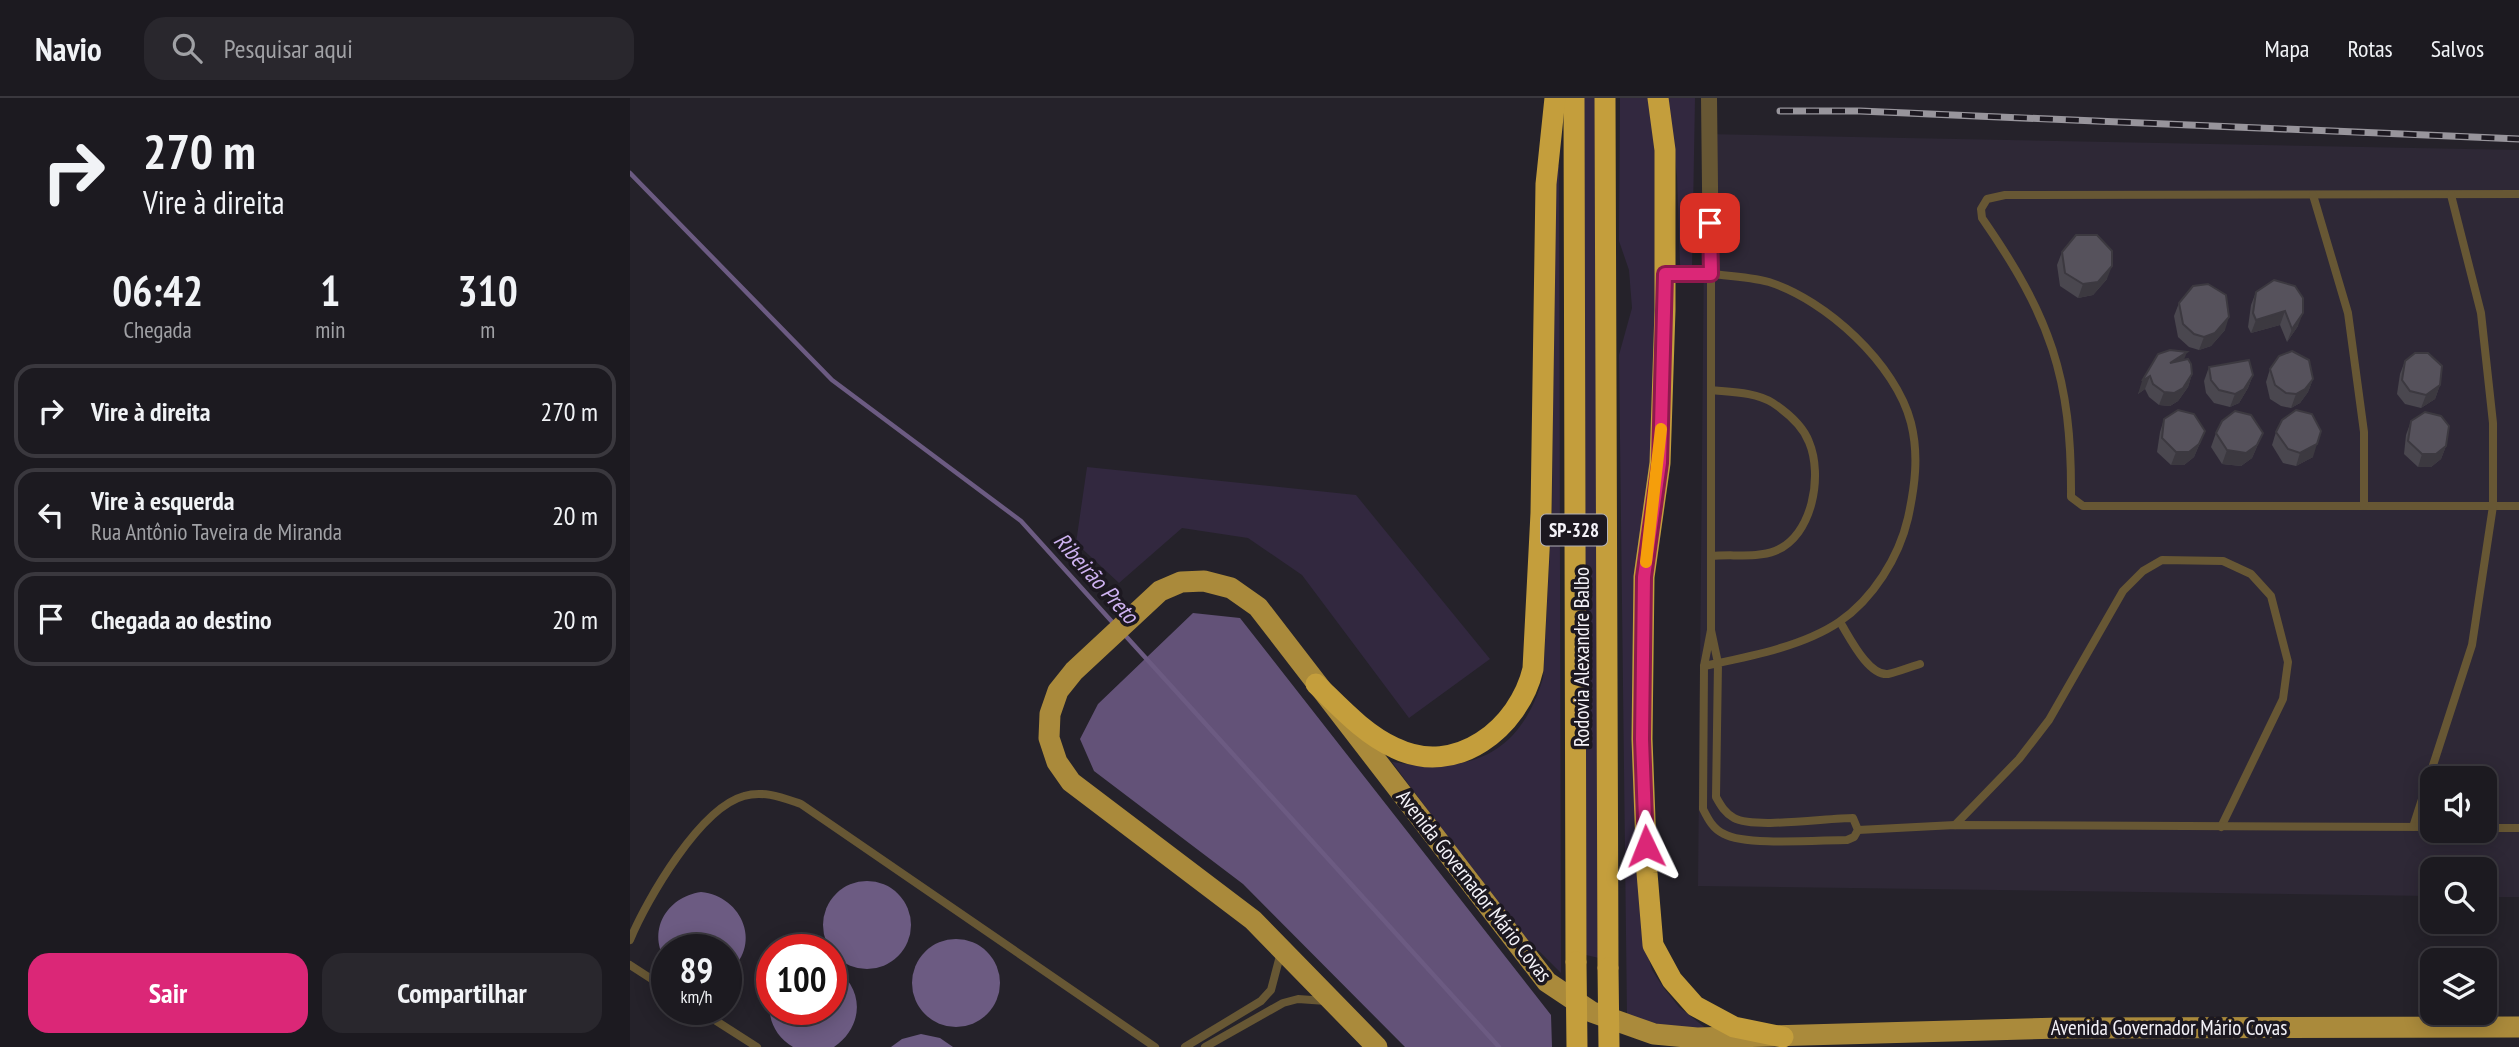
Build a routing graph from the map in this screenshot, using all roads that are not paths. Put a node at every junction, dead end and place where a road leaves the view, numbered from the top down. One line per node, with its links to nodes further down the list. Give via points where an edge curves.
1 (1555, 98): 21 (highway, via 1546,184 1541,513 1530,684 1515,714 1491,737 1462,752 1429,756 1397,750 1369,734)
2 (1574, 98): 44 (highway, Rodovia Alexandre Balbo / SP-328, bridge)
3 (1605, 98): 45 (highway, Rodovia Alexandre Balbo / SP-328, bridge)
4 (1658, 98): 9 (highway, via 1665,150)
5 (1709, 98): 10 (street)
6 (2519, 194): 8 (lane)
7 (2313, 195): 8 (lane); 12 (lane, via 2348,313 2364,432); 12 (lane, via 2005,195 1987,199 1981,209 1982,218 2038,307 2058,363 2069,421 2071,497 2075,503)
8 (2451, 195): 13 (lane, via 2481,313 2493,423)
9 (1665, 274): 10 (street); 38 (highway, via 1660,463 1644,577 1642,739 1653,945 1672,980 1695,1006 1734,1027)
10 (1711, 274): 11 (lane); 16 (lane, via 1769,282 1858,337 1888,374 1911,422 1917,478 1903,537 1878,585)
11 (1711, 390): 15 (lane); 15 (lane, via 1756,395 1786,412 1809,440 1815,474 1808,516 1785,544 1774,551)
12 (2364, 506): 13 (lane)
13 (2493, 506): 14 (lane); 24 (lane, via 2472,645)
14 (2519, 506)
15 (1711, 556): 17 (lane)
16 (1840, 622): 18 (lane, via 1797,642); 19 (lane, via 1879,673)
17 (1711, 630): 18 (lane); 20 (lane)
18 (1718, 663): 20 (lane); 28 (lane, via 1716,797 1723,810 1735,819 1752,822 1853,818)
19 (1920, 664)
20 (1703, 666): 28 (lane, via 1703,809 1711,824 1724,835 1741,839 1847,840)
21 (1315, 684): 30 (main road, Avenida Governador Mário Covas, via 1258,607 1231,588 1204,581 1181,582 1160,591 1074,671 1058,691 1050,714 1049,738 1057,762 1071,782 1253,920); 38 (main road, Avenida Governador Mário Covas, via 1548,982 1591,1012 1654,1034)
22 (1955, 825): 23 (lane); 23 (lane, via 2019,759 2049,720 2123,591 2162,560 2223,561 2251,574 2271,596 2288,663 2283,699); 28 (lane)
23 (2221, 827): 24 (lane)
24 (2413, 827): 25 (lane)
25 (2420, 827)
26 (2497, 828): 27 (lane)
27 (2519, 828)
28 (1858, 830)
29 (630, 940): 40 (lane, via 692,834 722,805 746,795 771,794 801,804)
30 (1282, 949): 33 (main road, Avenida Governador Mário Covas); 41 (lane, via 1270,990 1261,1001)
31 (630, 965): 32 (lane)
32 (651, 979)
33 (1332, 1002): 42 (lane, via 1298,999 1283,1003); 43 (main road, Avenida Governador Mário Covas)
34 (723, 1025): 39 (lane)
35 (2519, 1027): 37 (main road, Avenida Governador Mário Covas)
36 (2061, 1028): 37 (main road, Avenida Governador Mário Covas); 38 (main road, Avenida Governador Mário Covas); 46 (main road)
37 (2147, 1028): 47 (main road)
38 (1783, 1037)
39 (757, 1047)
40 (1155, 1047)
41 (1185, 1047)
42 (1205, 1047)
43 (1377, 1047)
44 (1577, 1047)
45 (1609, 1047)
46 (2080, 1047)
47 (2122, 1047)

